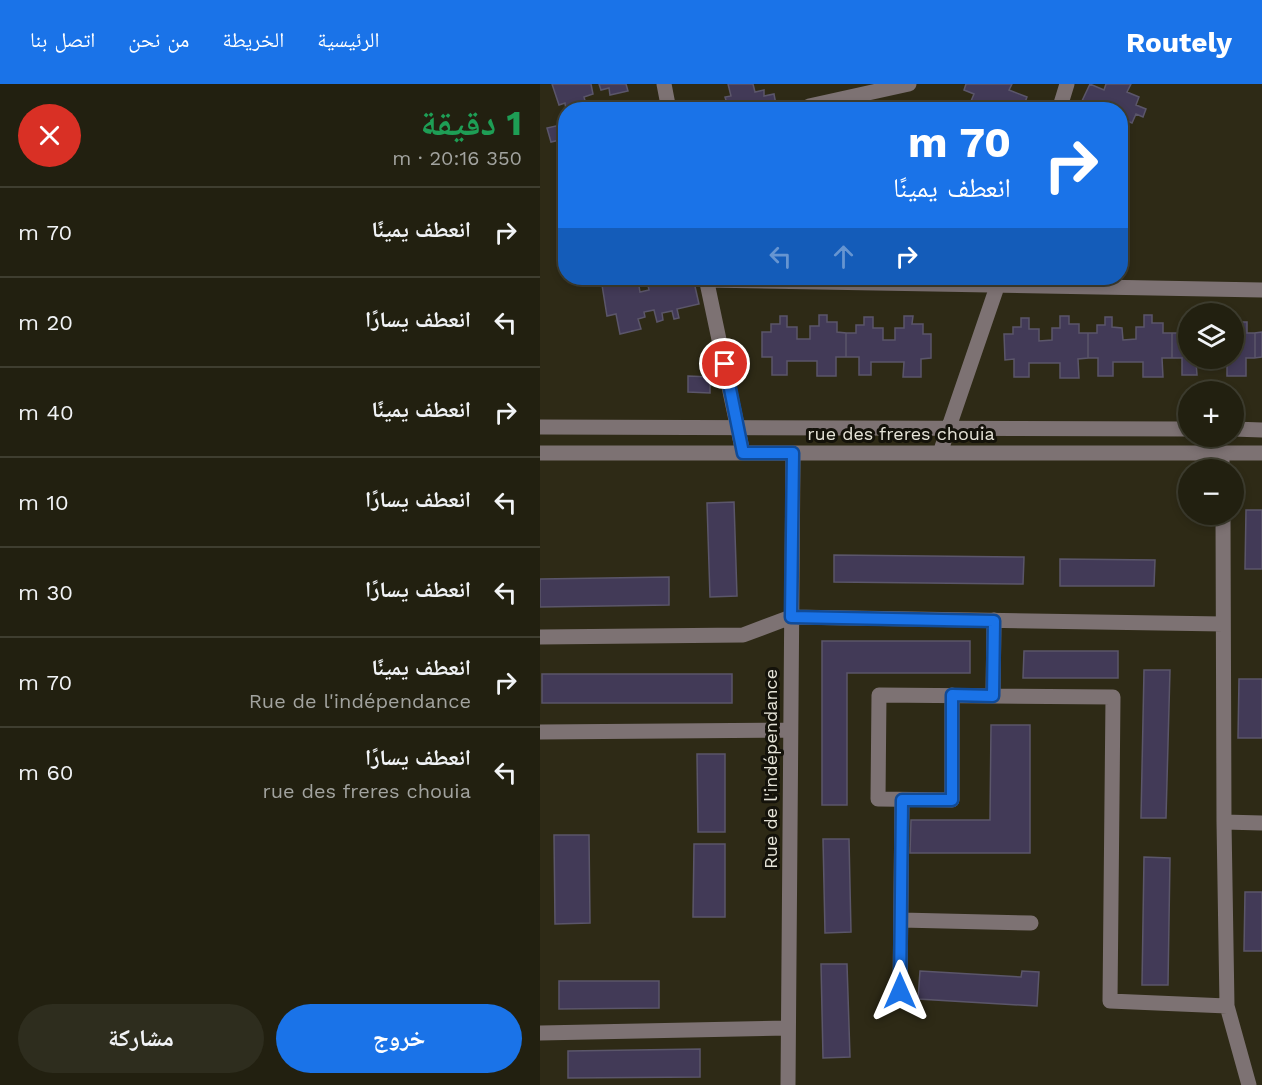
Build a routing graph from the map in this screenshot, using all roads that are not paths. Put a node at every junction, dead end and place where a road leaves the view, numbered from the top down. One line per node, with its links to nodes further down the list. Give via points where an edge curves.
1 (664, 84): 4 (street)
2 (909, 84): 5 (street)
3 (1067, 84): 6 (street)
4 (667, 102)
5 (823, 102)
6 (1061, 102)
7 (707, 285): 12 (street)
8 (998, 285): 13 (street)
9 (1098, 285): 10 (street)
10 (1262, 290)
11 (540, 426): 12 (street)
12 (738, 427): 13 (street); 18 (street)
13 (948, 428): 14 (street); 20 (street)
14 (1178, 429)
15 (1244, 429): 16 (street)
16 (1262, 430)
17 (540, 453): 18 (street, rue des freres chouia)
18 (743, 453): 19 (street, rue des freres chouia)
19 (793, 453): 20 (street, rue des freres chouia); 25 (street, Rue de l'indépendance)
20 (940, 453): 21 (street, rue des freres chouia)
21 (1222, 453): 22 (street, rue des freres chouia); 23 (street)
22 (1262, 453)
23 (1222, 459)
24 (1223, 525): 27 (street)
25 (791, 617): 26 (street); 28 (street, via 743,635); 31 (street, Rue de l'indépendance)
26 (994, 621): 27 (street); 30 (street)
27 (1223, 624): 34 (street)
28 (540, 637)
29 (952, 695): 30 (street); 33 (street, via 952,800); 33 (street, via 879,695 878,799)
30 (993, 696): 39 (street, via 1113,698 1110,1001)
31 (790, 730): 32 (street); 40 (street, Rue de l'indépendance)
32 (540, 732)
33 (902, 800): 36 (street)
34 (1224, 822): 35 (street); 39 (street)
35 (1262, 823)
36 (901, 920): 37 (street); 38 (street)
37 (1031, 923)
38 (900, 991)
39 (1227, 1006): 43 (street)
40 (788, 1028): 41 (street); 42 (street, Rue de l'indépendance)
41 (540, 1033)
42 (788, 1085)
43 (1249, 1085)

